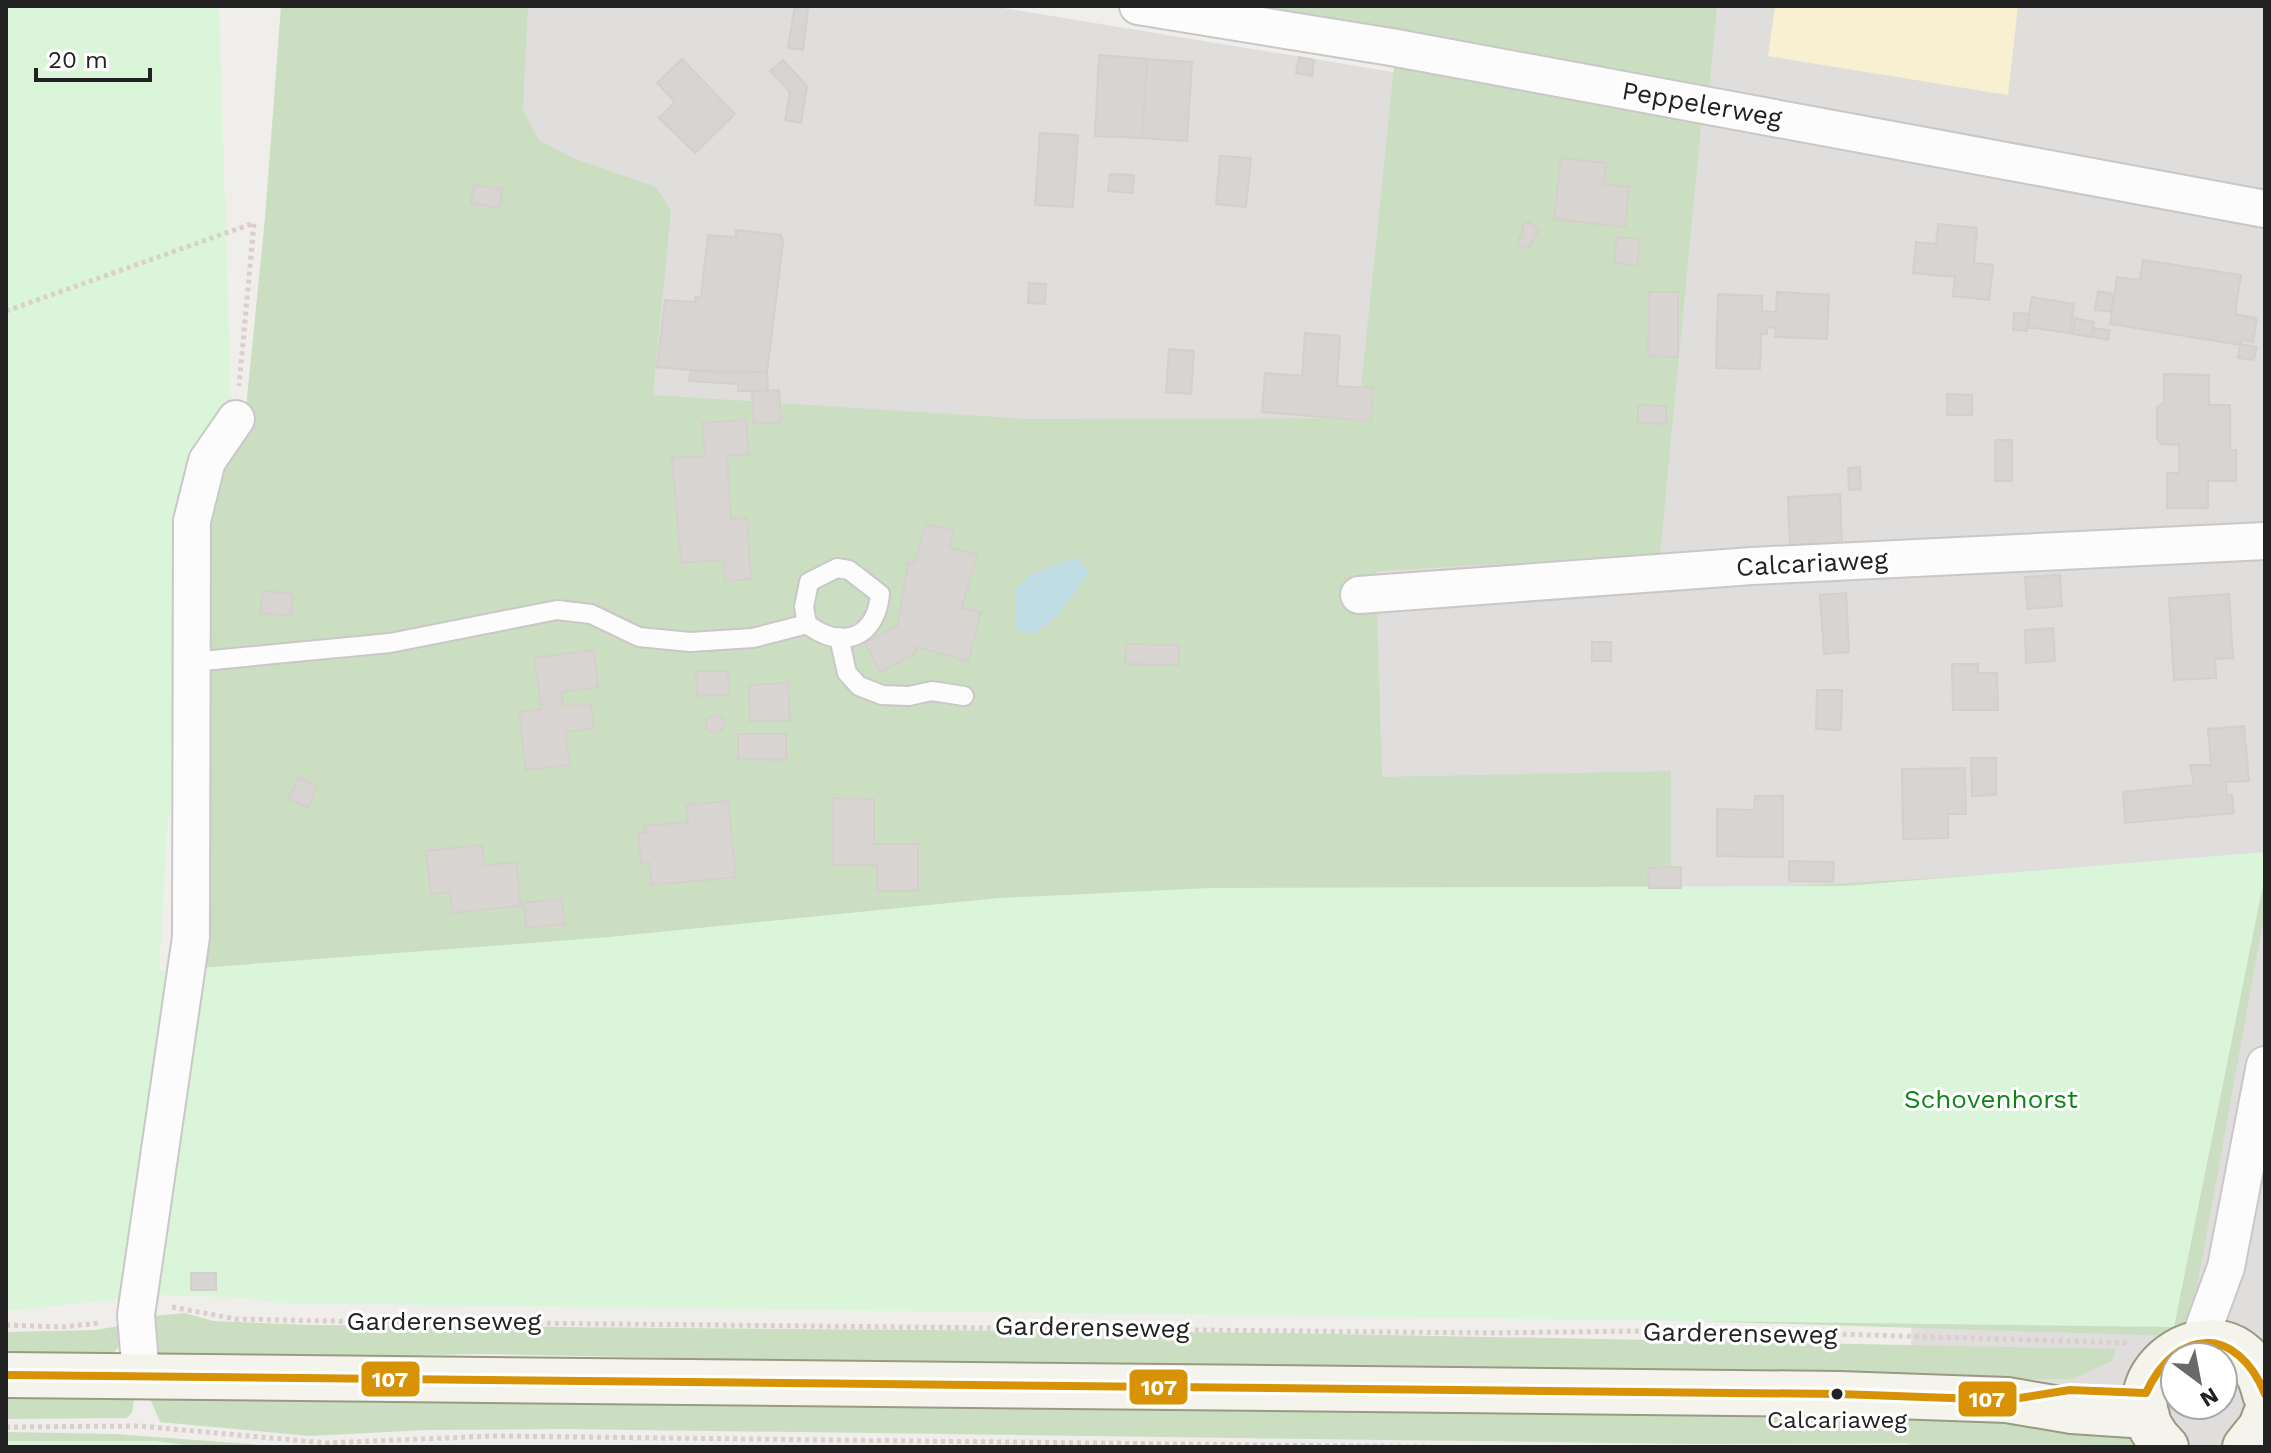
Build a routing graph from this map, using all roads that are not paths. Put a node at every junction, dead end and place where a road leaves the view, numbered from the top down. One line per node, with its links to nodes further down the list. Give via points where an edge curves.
1 (1138, 6): 2 (street, Peppelerweg, via 1391,47)
2 (2265, 209)
3 (236, 419): 8 (street, via 207,461 192,521)
4 (2265, 541): 5 (street, Calcariaweg, via 1752,566)
5 (1359, 595)
6 (807, 624): 7 (lane, via 821,635); 7 (lane, via 804,592 809,582 837,568 849,570 880,594 878,612 870,629); 8 (lane, via 753,638 690,642 639,637 591,614 557,610 390,643)
7 (839, 637): 9 (lane, via 847,673 859,686 882,695 932,691)
8 (192, 662): 15 (street, via 191,937 136,1315)
9 (964, 696)
10 (2265, 1065): 11 (street)
11 (2206, 1341)
12 (2239, 1359): 17 (main road, via 2251,1364)
13 (2159, 1366): 16 (main road)
14 (6, 1375): 15 (main road)
15 (141, 1376): 16 (main road, via 1839,1394 2007,1400)
16 (2153, 1418)
17 (2260, 1422)

